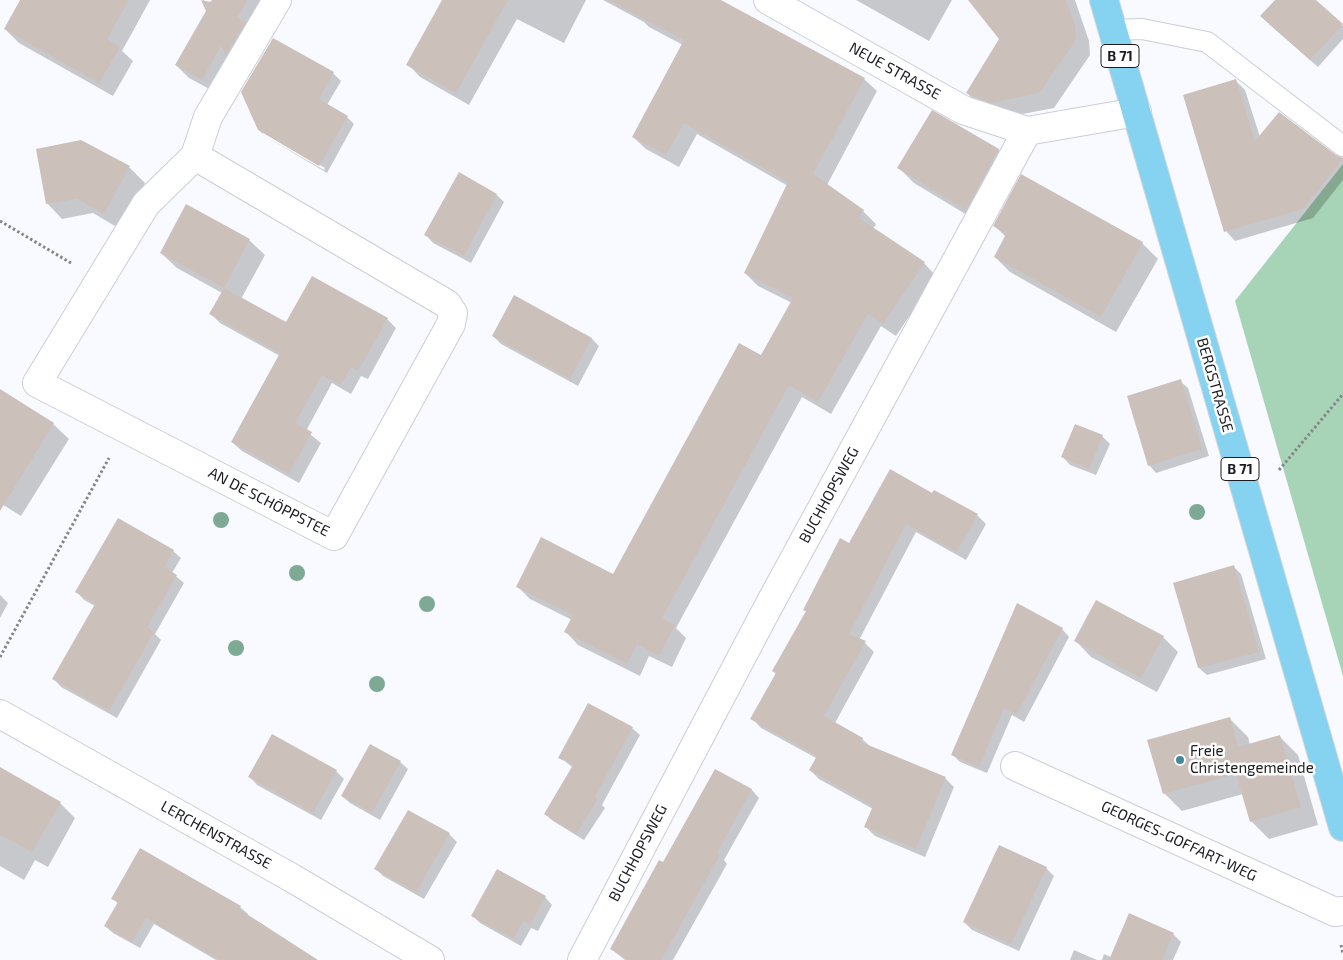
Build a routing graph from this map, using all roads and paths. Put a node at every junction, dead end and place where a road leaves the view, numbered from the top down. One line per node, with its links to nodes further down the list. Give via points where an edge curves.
1 (277, 0): 8 (street, AN DE SCHÖPPSTEE, via 208,117)
2 (768, 0): 6 (street, NEUE STRASSE, via 963,110)
3 (1104, 0): 4 (main road, BERGSTRASSE / B 71)
4 (1113, 30): 5 (main road, BERGSTRASSE / B 71); 7 (lane, via 1142,29 1207,42)
5 (1137, 112): 6 (street); 17 (main road, BERGSTRASSE / B 71)
6 (1027, 131): 20 (street, BUCHHOPSWEG, via 767,609)
7 (1343, 146)
8 (195, 156): 8 (street, AN DE SCHÖPPSTEE, via 146,204 37,383 334,536 451,324 453,313 446,304)
9 (0, 221): 10 (path)
10 (57, 254)
11 (1343, 394): 13 (path)
12 (111, 454): 14 (path)
13 (1279, 470)
14 (0, 656)
15 (0, 714): 19 (street, LERCHENSTRASSE, via 292,878)
16 (1015, 766): 18 (street, GEORGES-GOFFART-WEG, via 1335,912)
17 (1343, 827)
18 (1343, 911)
19 (430, 960)
20 (582, 960)

